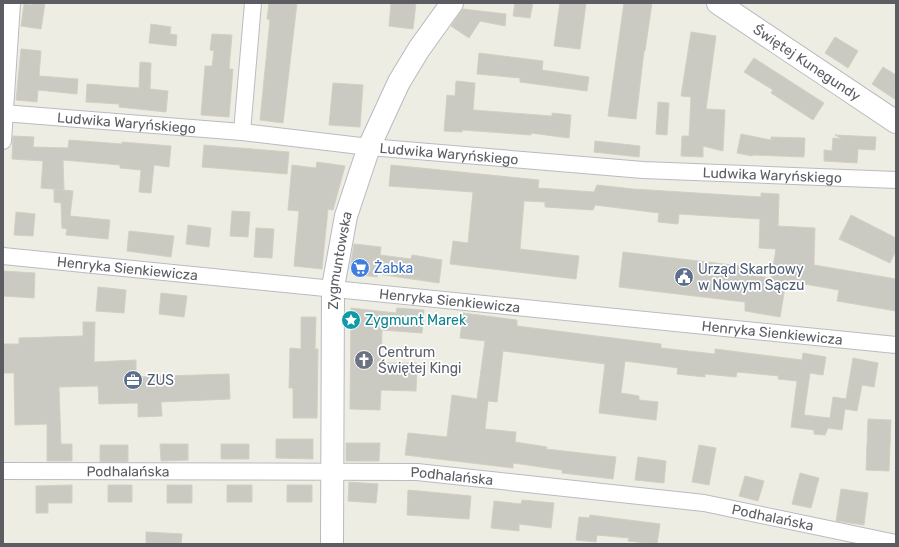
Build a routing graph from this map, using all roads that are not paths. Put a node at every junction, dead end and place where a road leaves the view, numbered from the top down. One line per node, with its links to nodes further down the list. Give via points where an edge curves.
1 (12, 3): 5 (street)
2 (253, 3): 7 (street)
3 (452, 3): 9 (main road, Zygmuntowska, via 399,82)
4 (718, 3): 6 (main road, Świętej Kunegundy)
5 (4, 113): 7 (street, Ludwika Waryńskiego); 8 (street)
6 (896, 122)
7 (242, 132): 9 (street, Ludwika Waryńskiego)
8 (3, 141)
9 (369, 147): 10 (street, Ludwika Waryńskiego, via 643,170); 12 (main road, Zygmuntowska, via 346,216)
10 (896, 180)
11 (3, 256): 12 (street, Henryka Sienkiewicza)
12 (333, 287): 13 (street, Henryka Sienkiewicza); 15 (main road, Zygmuntowska)
13 (896, 345)
14 (3, 471): 15 (street, Podhalańska)
15 (332, 473): 17 (main road, Zygmuntowska); 18 (street, Podhalańska, via 417,472 704,503)
16 (896, 538): 18 (street)
17 (332, 544)
18 (896, 544)

